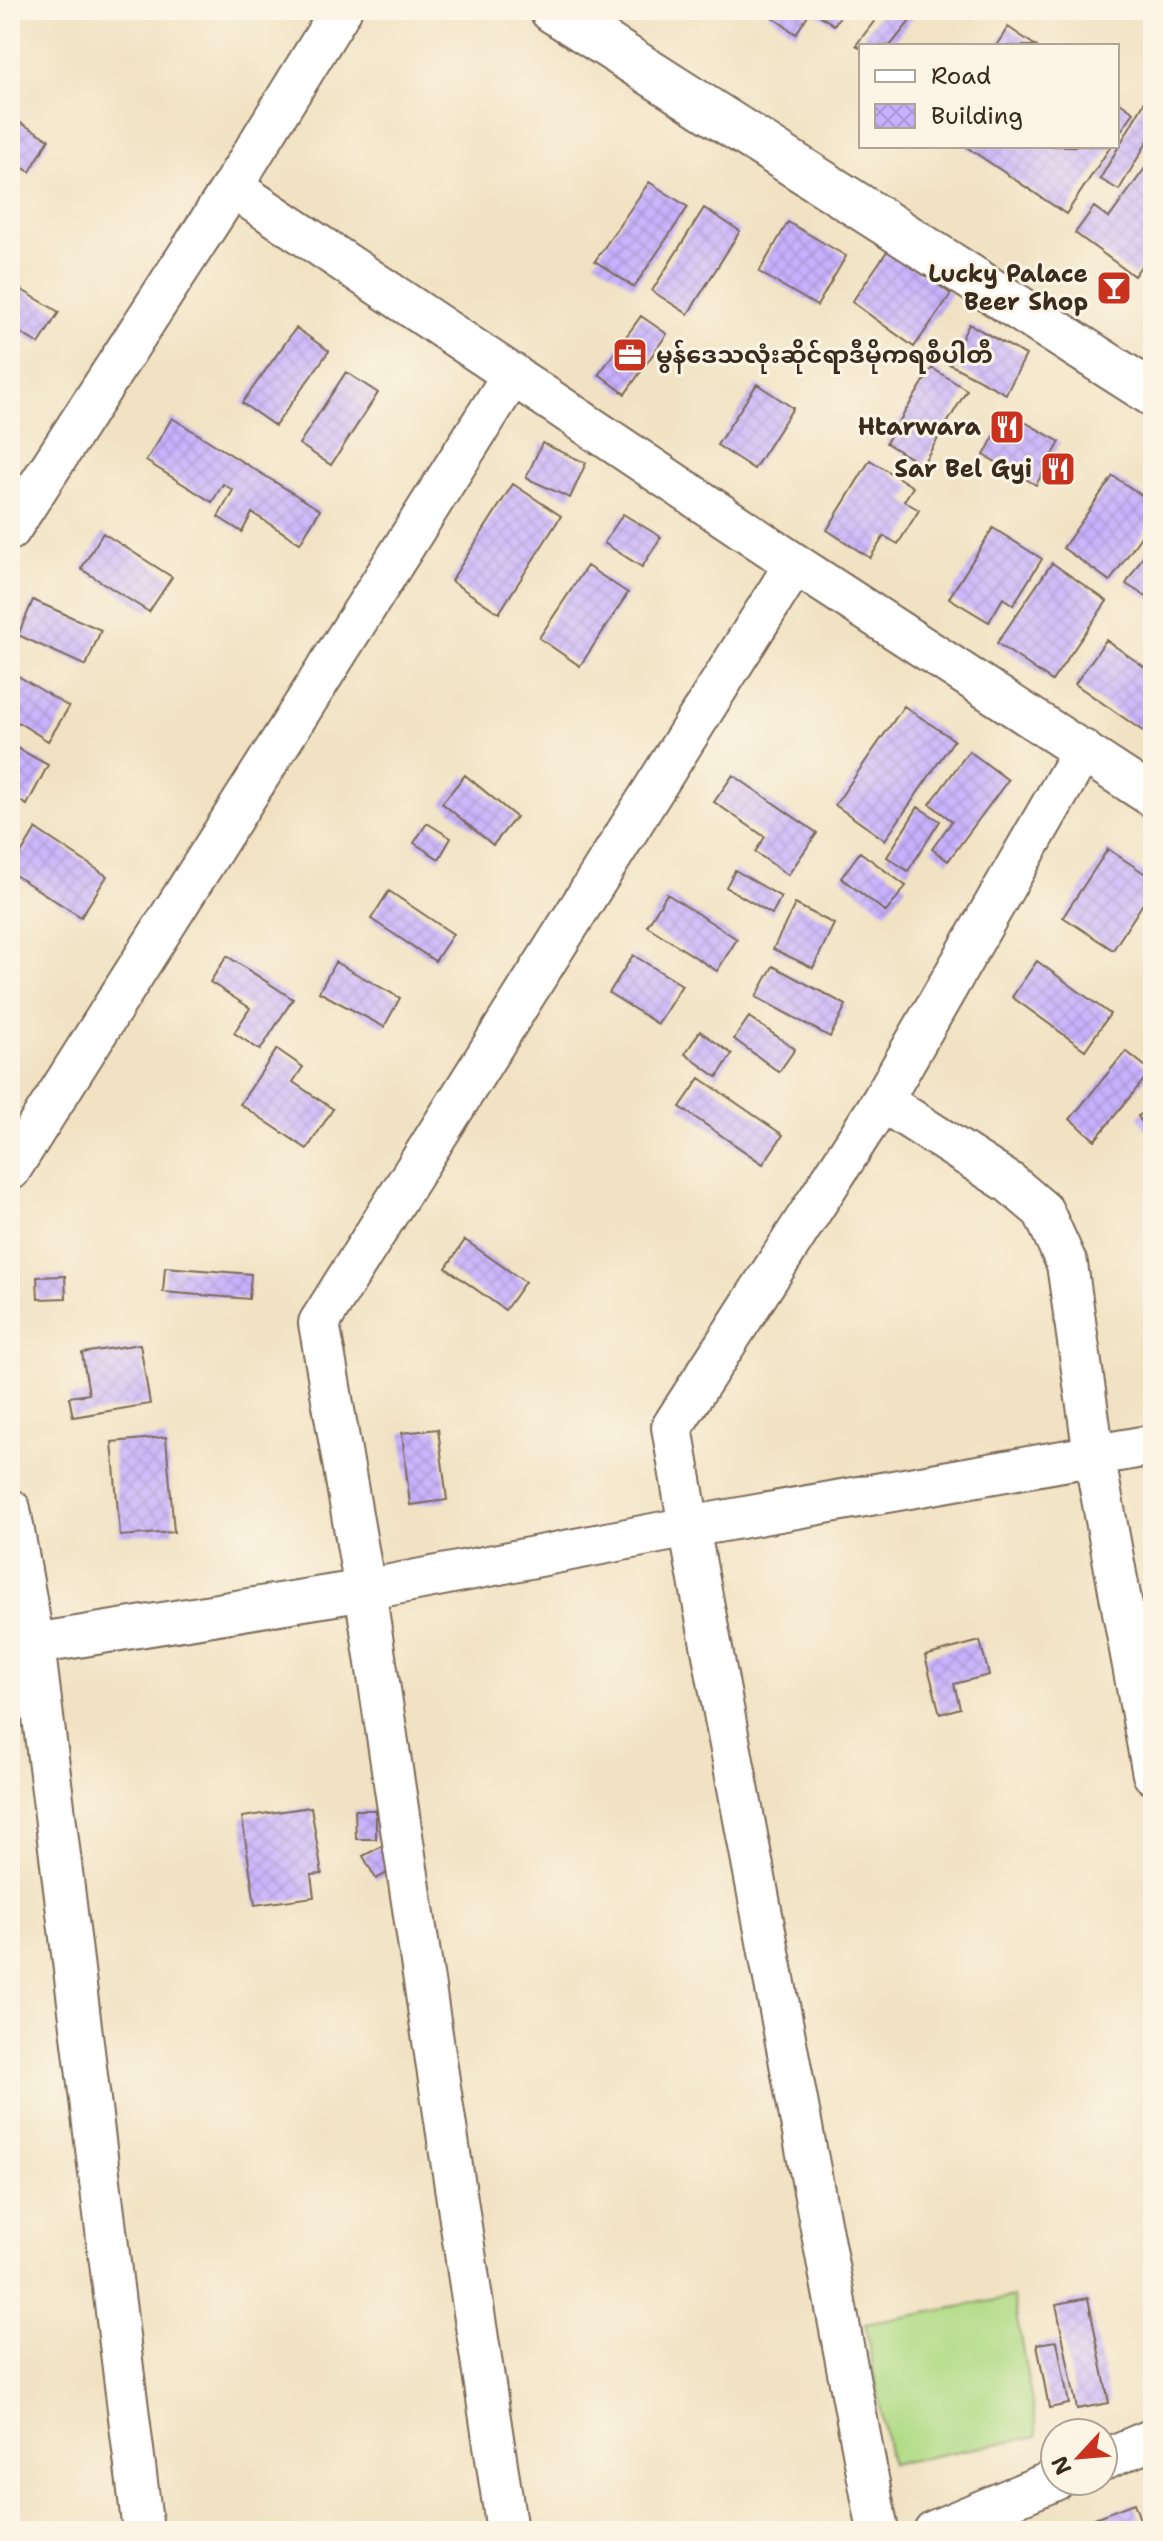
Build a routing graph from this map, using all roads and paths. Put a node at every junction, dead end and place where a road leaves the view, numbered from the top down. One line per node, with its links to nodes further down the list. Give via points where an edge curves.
1 (341, 10): 3 (street)
2 (552, 10): 5 (main road)
3 (232, 187): 4 (street); 6 (street)
4 (513, 374): 7 (street); 11 (street)
5 (1153, 394)
6 (10, 530)
7 (795, 564): 8 (street); 16 (street, via 319,1323)
8 (1083, 750): 9 (street); 10 (street)
9 (1153, 797)
10 (882, 1101): 13 (street, via 1010,1183 1043,1211 1067,1264); 15 (street, via 672,1427)
11 (10, 1170)
12 (1153, 1445): 13 (street)
13 (1094, 1455): 15 (street); 18 (street)
14 (10, 1509): 17 (street)
15 (689, 1527): 16 (street); 24 (street)
16 (365, 1590): 17 (street); 23 (street)
17 (22, 1646): 22 (street)
18 (1153, 1774)
19 (1153, 2439): 20 (street)
20 (1119, 2453)
21 (1039, 2487): 25 (street)
22 (143, 2531)
23 (507, 2531)
24 (878, 2531)
25 (934, 2531)

